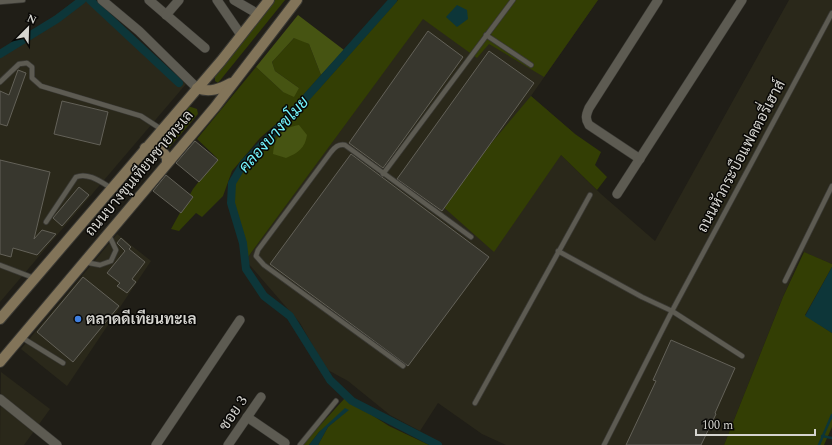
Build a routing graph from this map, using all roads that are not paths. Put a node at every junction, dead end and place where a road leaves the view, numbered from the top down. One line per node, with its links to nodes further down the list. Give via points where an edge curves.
1 (23, 0): 12 (lane)
2 (102, 0): 23 (street, via 144,36)
3 (149, 0): 16 (street)
4 (179, 0): 16 (street)
5 (217, 0): 14 (street)
6 (268, 0): 15 (main road, ถนนบางขุนเทียนชายทะเล)
7 (297, 0): 21 (main road, ถนนบางขุนเทียนชายทะเล)
8 (513, 0): 18 (lane)
9 (658, 0): 26 (street, via 588,108 586,115 589,125)
10 (742, 0): 26 (street)
11 (236, 1): 14 (street); 15 (street)
12 (0, 2)
13 (832, 13): 41 (lane, ถนนหัวกระบือแฟคตอรี่เฮาส์)
14 (227, 14): 17 (street)
15 (258, 14): 17 (main road, ถนนบางขุนเทียนชายทะเล)
16 (166, 15): 19 (street)
17 (241, 35): 23 (main road, ถนนบางขุนเทียนชายทะเล)
18 (486, 35): 20 (lane); 28 (lane)
19 (205, 48)
20 (530, 65)
21 (234, 81): 23 (main road, via 205,92); 27 (main road, ถนนบางขุนเทียนชายทะเล)
22 (0, 82): 24 (lane, via 19,64 27,63 32,67 32,78 41,86 141,116)
23 (197, 88): 24 (main road, ถนนบางขุนเทียนชายทะเล)
24 (160, 130): 25 (main road, ถนนบางขุนเทียนชายทะเล)
25 (145, 148): 27 (main road, via 159,148 167,157); 30 (main road, ถนนบางขุนเทียนชายทะเล)
26 (640, 159): 31 (street)
27 (168, 163): 34 (main road, ถนนบางขุนเทียนชายทะเล)
28 (383, 174): 35 (lane); 48 (lane, via 345,145 336,146 256,256 264,265)
29 (832, 186): 40 (lane)
30 (111, 188): 33 (lane, via 91,177 76,177); 39 (main road, ถนนบางขุนเทียนชายทะเล)
31 (617, 194)
32 (590, 195): 36 (lane)
33 (46, 222)
34 (108, 233): 37 (main road, ถนนบางขุนเทียนชายทะเล); 37 (lane, via 116,250 111,262 100,265)
35 (471, 237)
36 (558, 251): 41 (lane); 52 (lane)
37 (84, 262): 44 (main road, ถนนบางขุนเทียนชายทะเล)
38 (0, 265): 39 (lane)
39 (34, 278): 42 (main road, ถนนบางขุนเทียนชายทะเล)
40 (785, 281)
41 (672, 311): 45 (lane); 59 (lane, ถนนหัวกระบือแฟคตอรี่เฮาส์)
42 (0, 319)
43 (240, 320): 56 (street)
44 (21, 337): 46 (main road, ถนนบางขุนเทียนชายทะเล); 47 (lane)
45 (742, 356)
46 (0, 362)
47 (63, 363)
48 (402, 366)
49 (261, 397): 53 (street, ซอย 3)
50 (0, 399): 55 (street)
51 (336, 401): 58 (lane)
52 (475, 403)
53 (247, 417): 54 (street); 57 (street, ซอย 3)
54 (285, 443)
55 (57, 445)
56 (156, 445)
57 (228, 445)
58 (300, 445)
59 (604, 445)

